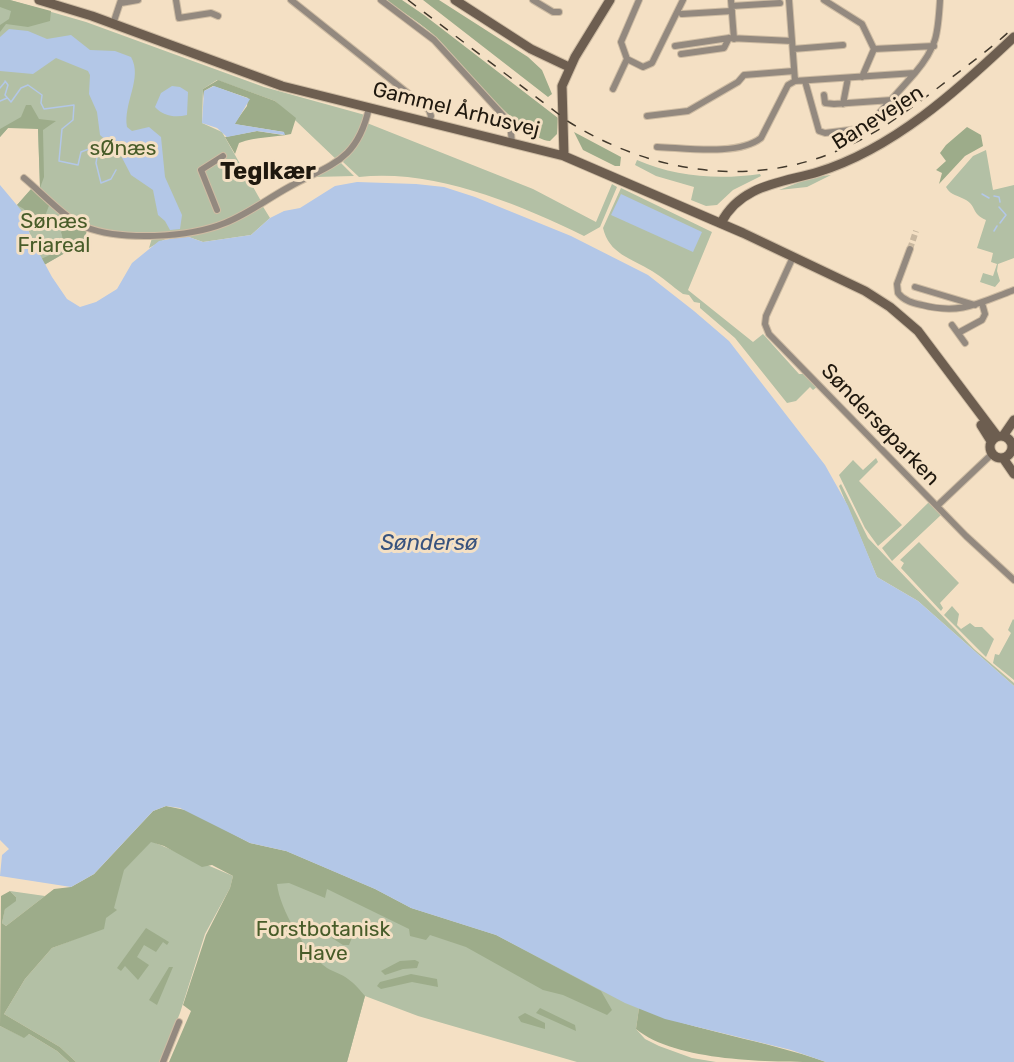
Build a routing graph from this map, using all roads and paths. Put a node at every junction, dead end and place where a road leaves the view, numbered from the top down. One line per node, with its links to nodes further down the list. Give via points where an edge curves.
1 (39, 0): 20 (street, Gammel Århusvej)
2 (138, 0): 14 (street)
3 (176, 0): 19 (street, via 179,18 211,13)
4 (291, 0): 43 (street, via 429,110)
5 (381, 0): 44 (street, via 434,40 510,123)
6 (455, 0): 30 (street, via 531,49)
7 (533, 0): 17 (street)
8 (610, 0): 30 (street)
9 (639, 0): 29 (street, via 621,42)
10 (683, 0): 29 (street, via 652,63 643,67)
11 (789, 0): 23 (street)
12 (824, 0): 27 (street, via 862,24)
13 (940, 0): 26 (street)
14 (121, 2): 20 (street)
15 (780, 3): 16 (street)
16 (732, 6): 18 (street); 22 (street)
17 (559, 12)
18 (682, 14)
19 (218, 16)
20 (113, 24): 41 (street, Gammel Århusvej, via 254,77)
21 (1014, 37): 50 (street, Banevejen, via 915,120 843,163 746,194)
22 (731, 39): 23 (street); 25 (street); 28 (street, via 724,48)
23 (793, 45): 24 (street); 31 (street)
24 (843, 45)
25 (675, 46)
26 (934, 46): 27 (street); 32 (street)
27 (874, 49): 33 (street)
28 (681, 54)
29 (627, 60): 37 (street)
30 (569, 67): 47 (street, via 561,92)
31 (794, 71): 35 (street); 42 (street, via 744,75 688,111)
32 (915, 73): 33 (street); 39 (street)
33 (862, 77): 34 (street)
34 (848, 78): 36 (street); 40 (street)
35 (795, 81): 36 (street); 45 (street, via 788,85 755,143 718,149)
36 (805, 81): 39 (street, via 817,128 825,133 866,128)
37 (614, 88)
38 (824, 95): 40 (street, via 825,103)
39 (892, 100): 40 (street)
40 (843, 104)
41 (369, 108): 43 (street, Gammel Århusvej); 48 (street, via 361,132 340,161 232,220 206,229 148,236 88,228)
42 (647, 116)
43 (429, 123): 44 (street, Gammel Århusvej)
44 (512, 143): 47 (street, Gammel Århusvej)
45 (657, 147)
46 (223, 156): 49 (street, via 201,170)
47 (564, 156): 50 (street, Gammel Århusvej)
48 (24, 178)
49 (217, 210)
50 (720, 224): 52 (street, Gammel Århusvej)
51 (910, 249): 57 (street, via 897,284 901,298 934,308)
52 (793, 257): 63 (street, Gammel Århusvej, via 853,285 890,307 918,331); 67 (street, Søndersøparken, via 765,324 769,334)
53 (915, 287): 55 (street)
54 (1014, 290): 56 (street)
55 (953, 299): 56 (street); 57 (street)
56 (979, 304): 57 (street); 59 (street, via 985,314 982,320)
57 (961, 309)
58 (952, 325): 59 (street)
59 (958, 333): 60 (street)
60 (965, 343)
61 (1014, 420): 63 (street)
62 (1014, 430): 63 (street)
63 (1004, 441): 64 (street); 65 (street)
64 (992, 454): 65 (street); 67 (street, Søndersøparken)
65 (1009, 459): 66 (street)
66 (1014, 474)
67 (937, 506): 68 (street, Søndersøparken)
68 (1014, 580)
69 (178, 1022): 70 (street)
70 (163, 1062)

